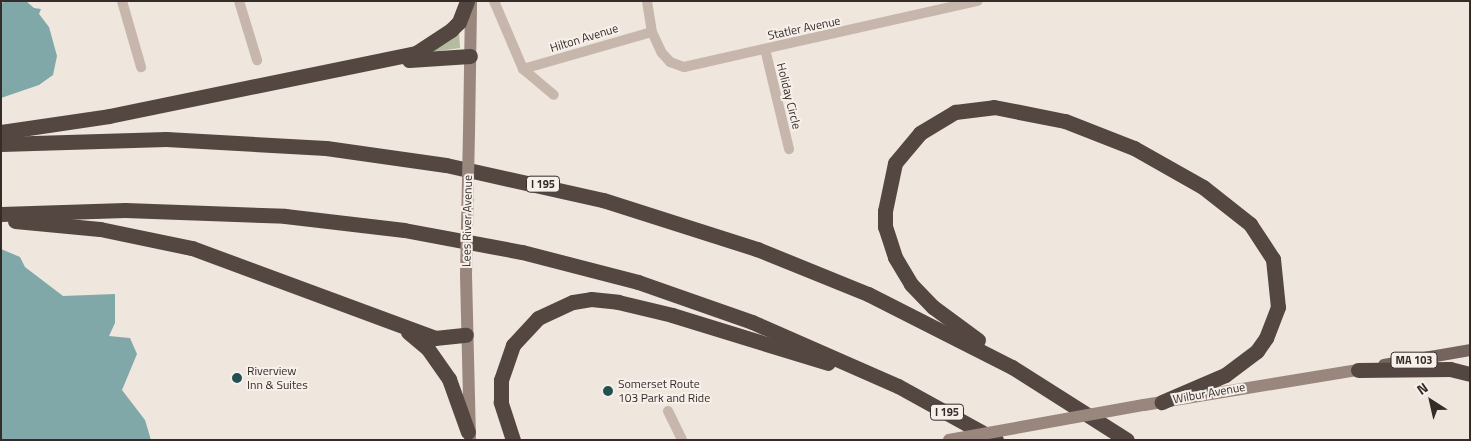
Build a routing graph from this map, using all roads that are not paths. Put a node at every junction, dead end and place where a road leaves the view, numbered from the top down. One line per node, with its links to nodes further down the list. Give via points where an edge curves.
1 (122, 1): 13 (street)
2 (239, 1): 11 (street)
3 (467, 1): 12 (highway, via 459,22 424,49)
4 (471, 1): 10 (main road, Lees River Avenue)
5 (494, 1): 14 (street)
6 (647, 1): 8 (street)
7 (978, 1): 9 (street, Statler Avenue)
8 (652, 32): 9 (street, Statler Avenue, via 662,53 677,66); 14 (street, Hilton Avenue)
9 (765, 49): 18 (street, Holiday Circle)
10 (470, 56): 12 (highway); 22 (main road, Lees River Avenue, bridge)
11 (257, 60)
12 (362, 64): 16 (highway, via 117,114)
13 (141, 67)
14 (523, 69): 15 (street)
15 (554, 95)
16 (1, 132)
17 (1, 144): 27 (highway, I 195, via 126,139 254,142 366,153 526,180 681,222 794,263 932,325)
18 (789, 149)
19 (1, 214): 26 (highway, I 195, via 125,210 245,213 365,224 483,244 560,261 676,294 789,337)
20 (1, 220): 21 (highway, via 100,229 192,248)
21 (387, 321): 22 (highway, via 435,338); 30 (highway, via 413,335 434,356 449,379)
22 (466, 335): 30 (main road, Lees River Avenue)
23 (1470, 350): 24 (main road, Wilbur Avenue / MA 103)
24 (1358, 370): 25 (highway, via 1450,369); 28 (main road, Wilbur Avenue / MA 103)
25 (1470, 374)
26 (898, 386): 31 (highway, via 672,315 590,299 573,302 538,318 513,345 501,380 501,402); 34 (highway, I 195)
27 (1046, 388): 28 (highway, via 933,307 902,272 889,242 885,211 895,163 920,133 955,112 994,107 1017,110 1064,121 1134,148 1171,166 1231,206 1263,239 1273,259 1278,290 1278,307 1266,338 1257,351 1225,375); 35 (highway, I 195)
28 (1162, 402): 33 (main road, Wilbur Avenue / MA 103, bridge)
29 (668, 411): 32 (street)
30 (469, 436)
31 (513, 440)
32 (682, 440)
33 (949, 440)
34 (996, 440)
35 (1127, 440)

